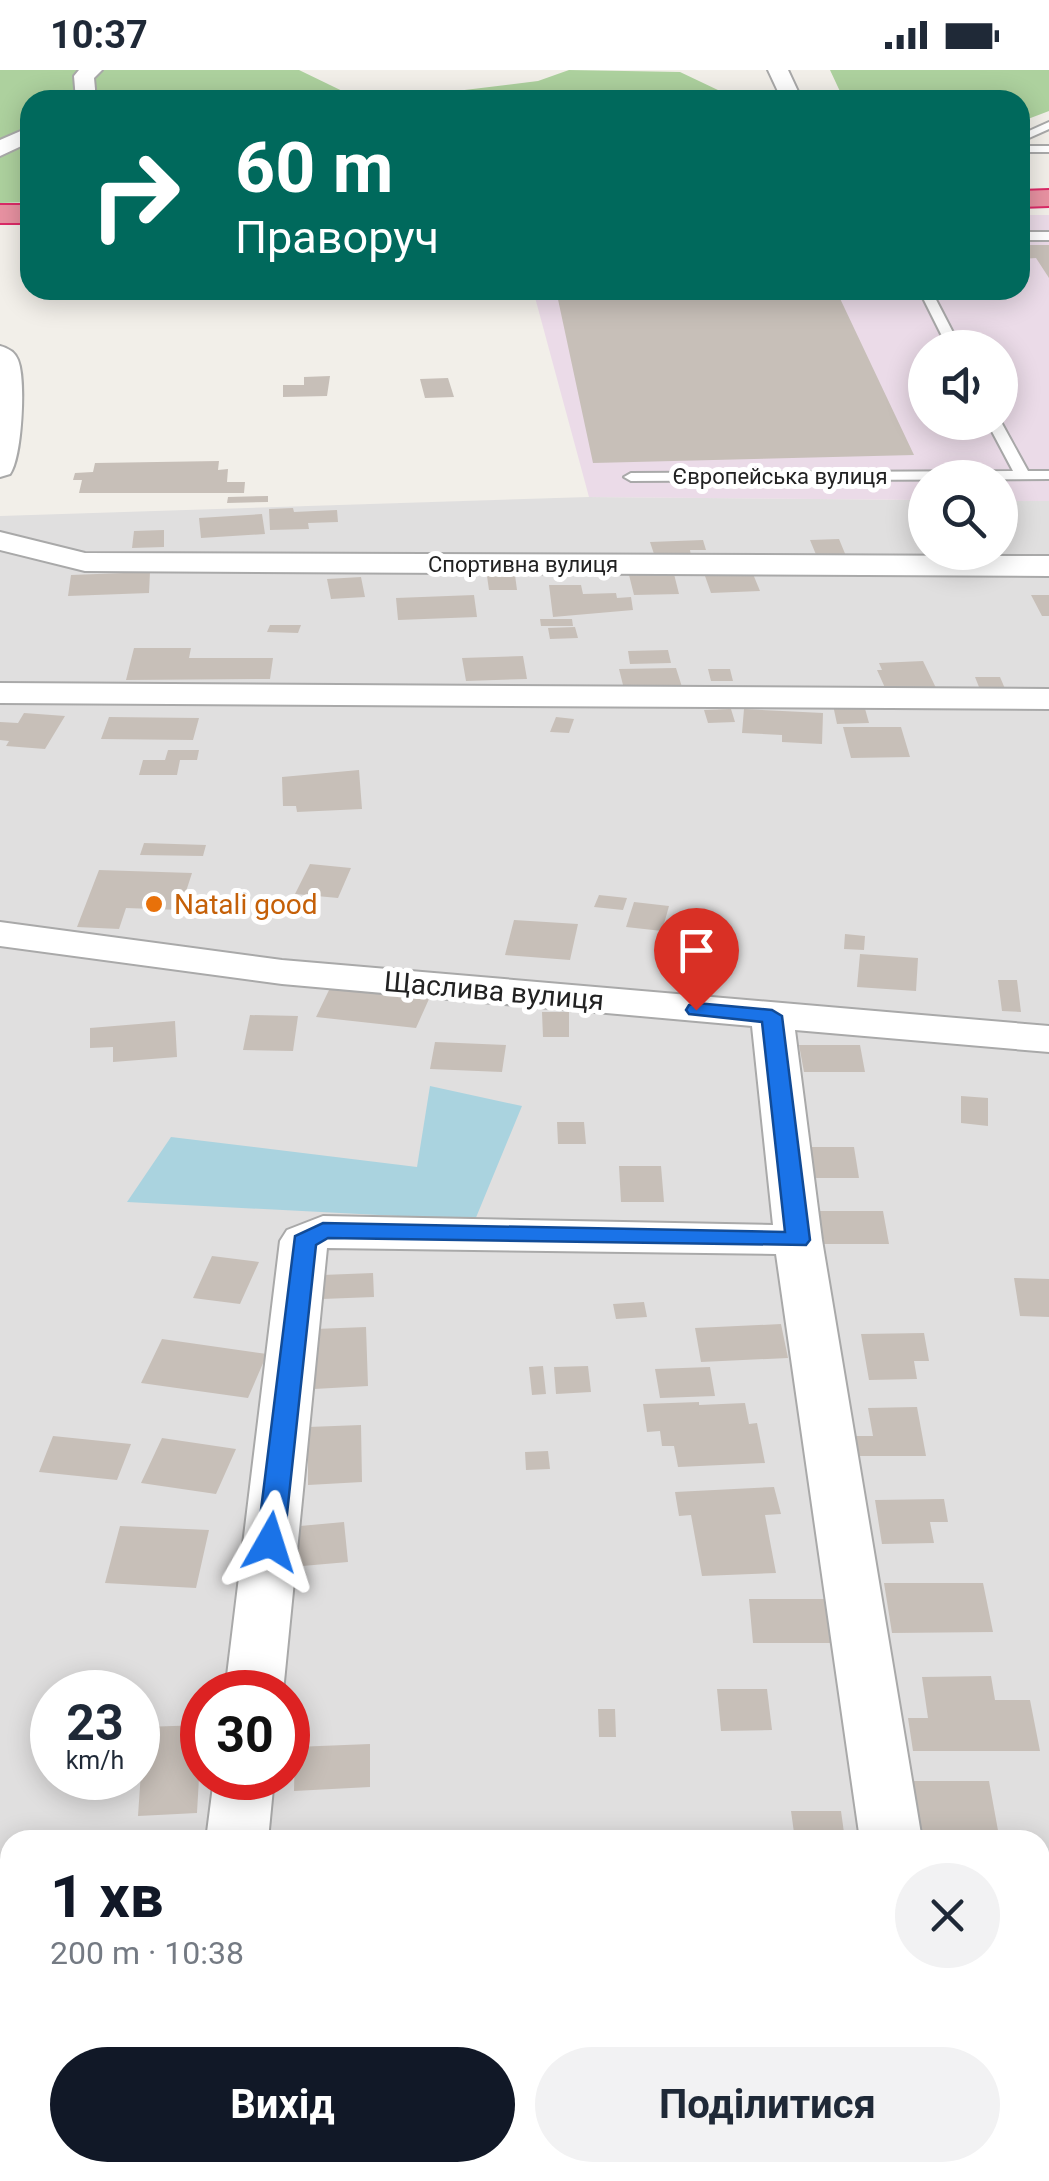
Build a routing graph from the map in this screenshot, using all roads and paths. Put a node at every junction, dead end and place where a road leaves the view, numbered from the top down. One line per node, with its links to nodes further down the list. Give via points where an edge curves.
1 (930, 300): 2 (lane)
2 (946, 330)
3 (0, 354): 5 (street, via 6,362)
4 (1004, 440): 6 (lane)
5 (0, 468)
6 (1022, 474): 7 (lane, Європейська вулиця); 8 (lane, Європейська вулиця)
7 (1049, 474)
8 (631, 477)
9 (0, 541): 10 (street, Спортивна вулиця, via 86,562)
10 (1049, 566)
11 (0, 693): 12 (street)
12 (1049, 699)
13 (0, 934): 14 (street, Щаслива вулиця, via 282,972)
14 (772, 1016): 15 (street, Щаслива вулиця); 16 (street)
15 (1049, 1039)
16 (798, 1240): 17 (street, via 323,1231 304,1241); 20 (street)
17 (256, 1670)
18 (242, 1800): 19 (street)
19 (239, 1830)
20 (888, 1830)

